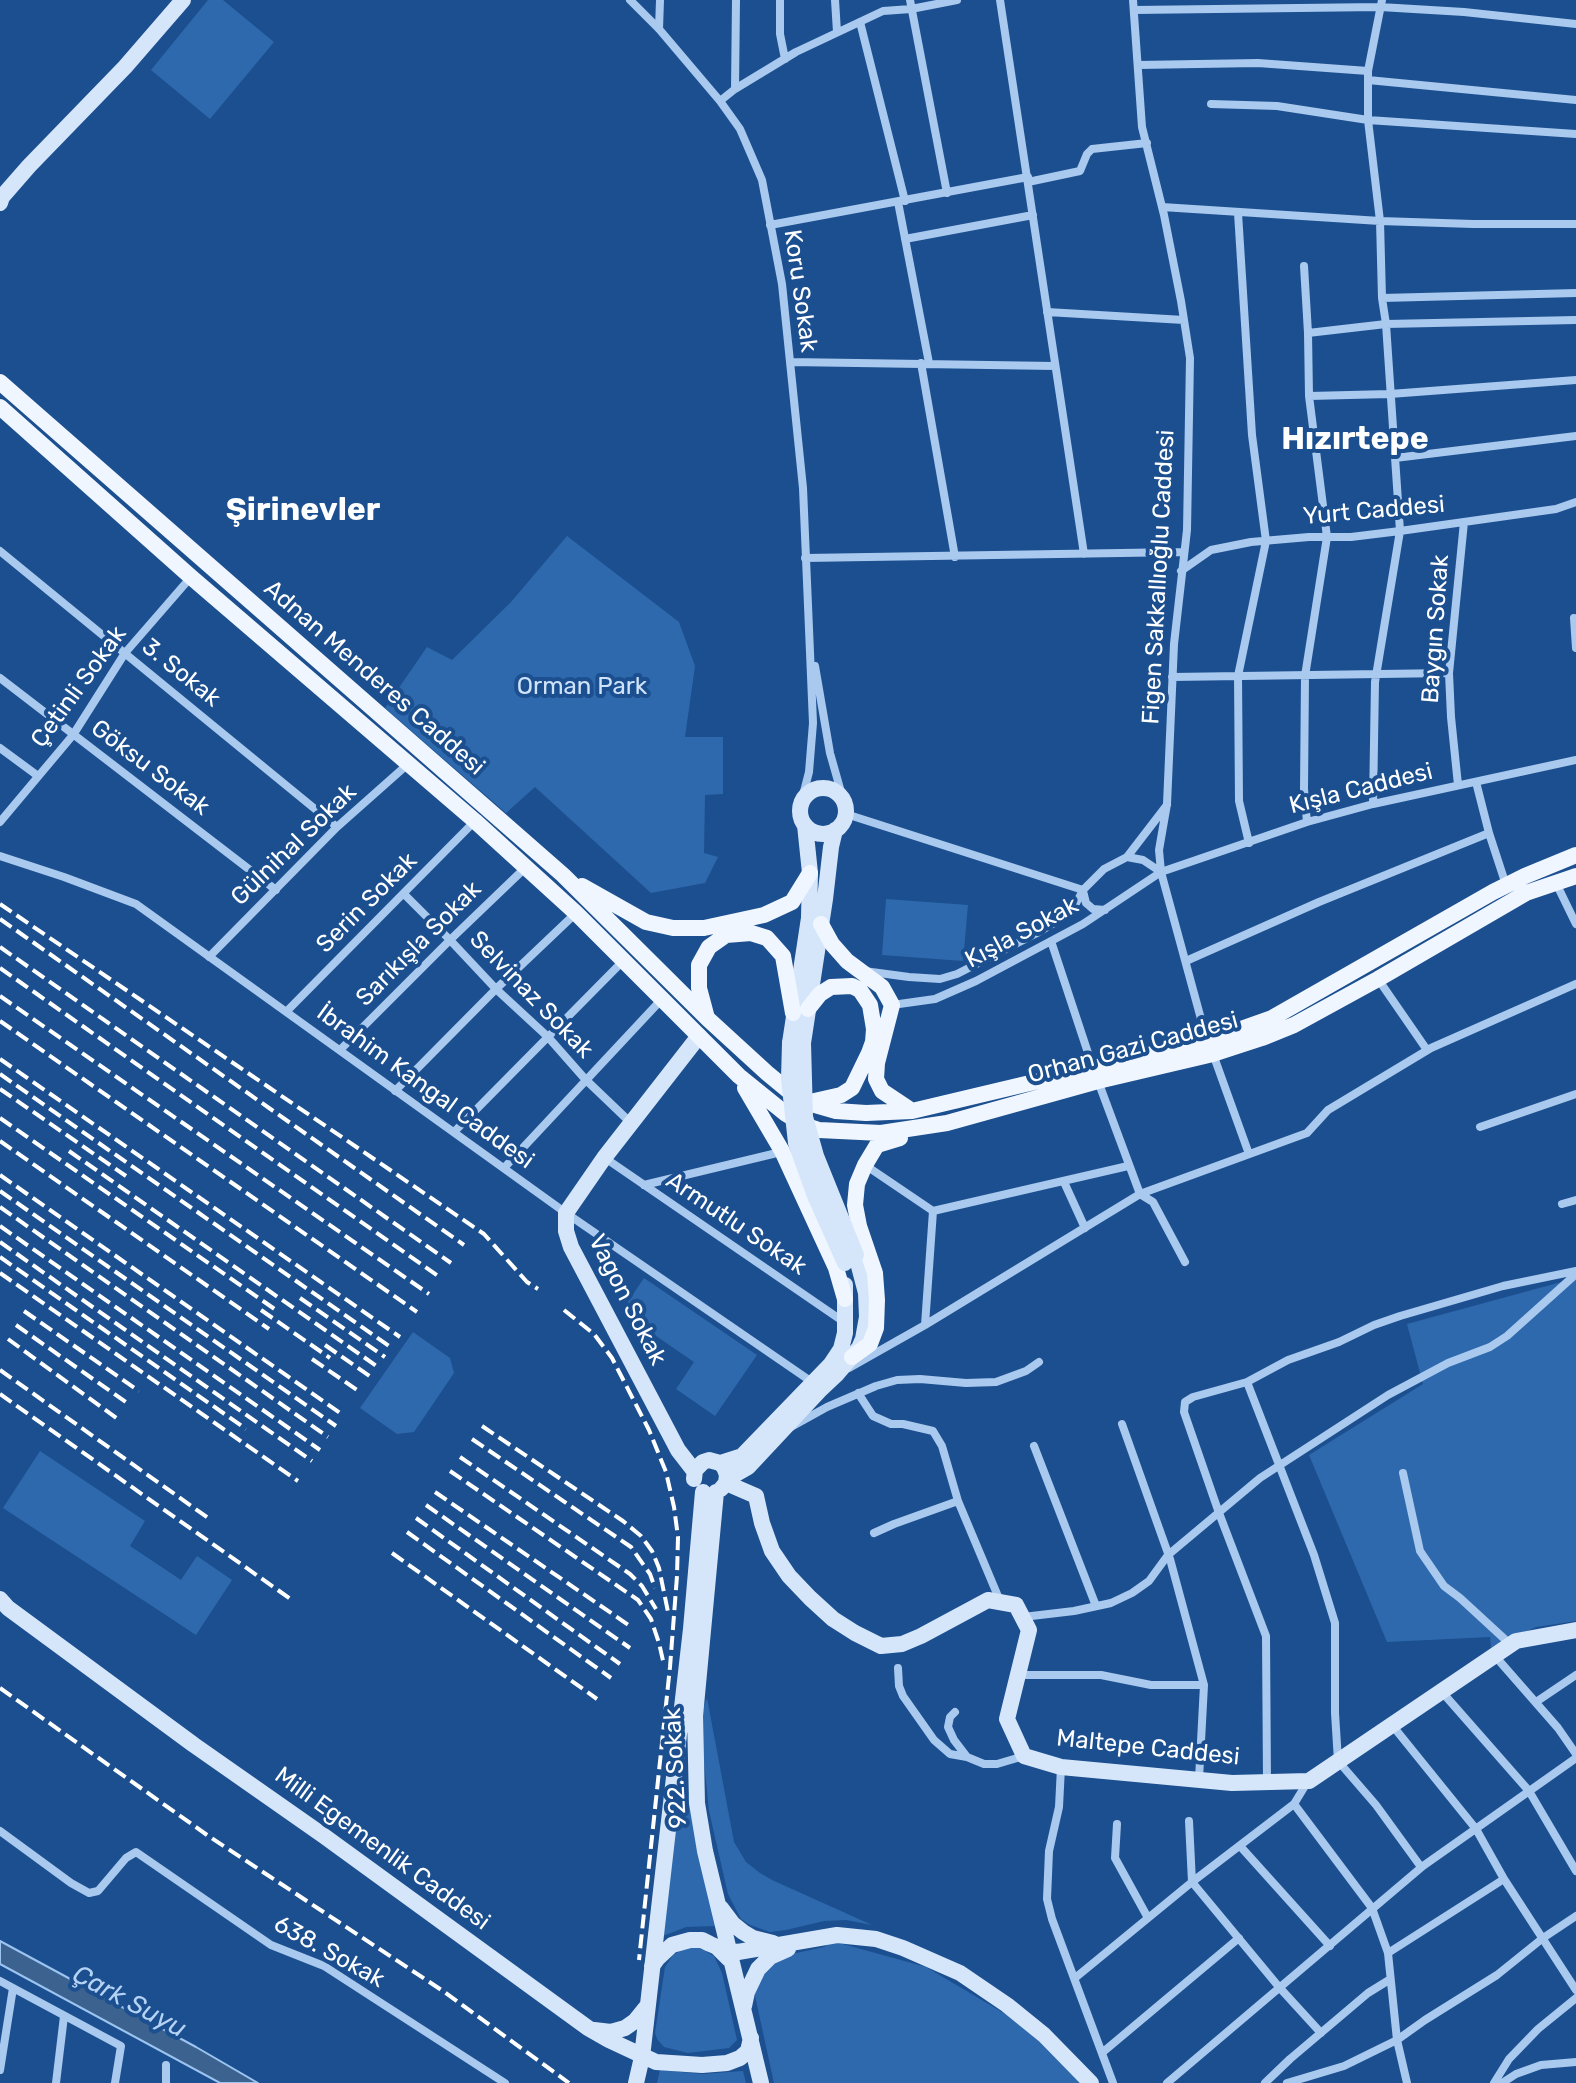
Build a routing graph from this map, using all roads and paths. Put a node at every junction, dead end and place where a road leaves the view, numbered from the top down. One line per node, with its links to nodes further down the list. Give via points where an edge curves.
1 (183, 0): 28 (main road)
2 (630, 0): 14 (street, Koru Sokak)
3 (660, 0): 14 (street)
4 (736, 0): 19 (street)
5 (780, 0): 16 (street)
6 (835, 0): 15 (street)
7 (957, 0): 9 (street)
8 (1000, 0): 26 (street)
9 (911, 4): 12 (street); 27 (street)
10 (1381, 4): 11 (street); 13 (street); 18 (street)
11 (1133, 5): 17 (street, Figen Sakkallıoğlu Caddesi)
12 (860, 22): 15 (street); 29 (street)
13 (1576, 24)
14 (659, 29): 21 (street, Koru Sokak)
15 (837, 32): 16 (street)
16 (785, 59): 19 (street)
17 (1138, 65): 18 (street, via 1258,63); 25 (street, Figen Sakkallıoğlu Caddesi)
18 (1368, 75): 20 (street); 23 (street)
19 (735, 89): 21 (street)
20 (1576, 100)
21 (720, 101): 35 (street, Koru Sokak, via 740,129 762,180)
22 (1211, 104): 23 (street, via 1277,106)
23 (1368, 120): 24 (street); 33 (street)
24 (1576, 134)
25 (1147, 143): 26 (street, via 1092,149 1080,171); 30 (street, Figen Sakkallıoğlu Caddesi)
26 (1028, 180): 27 (street); 32 (street)
27 (947, 193): 29 (street)
28 (1, 199)
29 (901, 202): 35 (street); 36 (street)
30 (1162, 207): 31 (street); 41 (street, Figen Sakkallıoğlu Caddesi)
31 (1238, 213): 33 (street); 59 (street, via 1252,435)
32 (1033, 215): 36 (street); 40 (street)
33 (1380, 221): 34 (street); 39 (street)
34 (1576, 224)
35 (770, 225): 45 (street, Koru Sokak)
36 (905, 239): 46 (street)
37 (1304, 266): 44 (street)
38 (1576, 293): 39 (street)
39 (1382, 298): 43 (street)
40 (1047, 312): 41 (street); 47 (street)
41 (1184, 320): 61 (street, Figen Sakkallıoğlu Caddesi, via 1190,358)
42 (1576, 320): 43 (street)
43 (1386, 324): 44 (street); 50 (street)
44 (1308, 333): 51 (street)
45 (790, 362): 46 (street); 64 (street, Koru Sokak)
46 (925, 363): 47 (street); 63 (street)
47 (1055, 366): 62 (street)
48 (1576, 380): 50 (street)
49 (0, 382): 102 (main road, Adnan Menderes Caddesi)
50 (1390, 394): 51 (street); 54 (street)
51 (1309, 396): 58 (street)
52 (0, 407): 66 (main road, Adnan Menderes Caddesi)
53 (1576, 436): 54 (street)
54 (1395, 458): 57 (street)
55 (1576, 502): 56 (street, Yurt Caddesi)
56 (1464, 522): 57 (street, Yurt Caddesi); 71 (street, Baygın Sokak)
57 (1400, 531): 58 (street, Yurt Caddesi); 72 (street)
58 (1327, 537): 59 (street, Yurt Caddesi); 74 (street)
59 (1266, 541): 65 (street, Yurt Caddesi, via 1211,550); 73 (street)
60 (0, 551): 70 (street, 3. Sokak)
61 (1184, 552): 62 (street); 65 (street, Figen Sakkallıoğlu Caddesi)
62 (1084, 554): 63 (street)
63 (955, 557): 64 (street)
64 (805, 558): 68 (street, Koru Sokak)
65 (1181, 571): 75 (street, Figen Sakkallıoğlu Caddesi)
66 (191, 577): 70 (street, Çetinli Sokak); 80 (main road, Adnan Menderes Caddesi)
67 (1574, 618): 69 (street)
68 (809, 633): 84 (street, via 813,723); 87 (street)
69 (1576, 648)
70 (125, 653): 77 (street, Çetinli Sokak); 92 (street, 3. Sokak)
71 (1449, 673): 72 (street); 83 (street, Baygın Sokak)
72 (1376, 674): 74 (street); 86 (street)
73 (1238, 676): 74 (street); 75 (street); 95 (street, via 1239,801)
74 (1305, 676): 90 (street)
75 (1172, 677): 85 (street, Figen Sakkallıoğlu Caddesi)
76 (0, 678): 77 (street, Göksu Sokak)
77 (73, 735): 81 (street, Çetinli Sokak); 106 (street, Göksu Sokak)
78 (0, 748): 81 (street)
79 (1576, 760): 82 (street, Kışla Caddesi)
80 (409, 763): 88 (main road, Adnan Menderes Caddesi); 92 (street, Gülnihal Sokak)
81 (38, 776): 89 (street, Çetinli Sokak)
82 (1476, 782): 83 (street, Kışla Caddesi); 94 (street)
83 (1458, 785): 86 (street, Kışla Caddesi)
84 (801, 803): 87 (main road, via 810,791 824,788 838,793); 91 (main road)
85 (1167, 804): 98 (street, Kışla Sokak); 100 (street, Figen Sakkallıoğlu Caddesi)
86 (1373, 804): 90 (street, Kışla Caddesi)
87 (844, 807): 93 (main road, via 843,821); 107 (street)
88 (475, 821): 99 (main road, Adnan Menderes Caddesi); 108 (street, Serin Sokak)
89 (0, 822)
90 (1307, 822): 95 (street, Kışla Caddesi)
91 (805, 825): 93 (main road, via 818,833); 101 (main road)
92 (337, 827): 106 (street, Gülnihal Sokak)
93 (835, 830): 111 (main road)
94 (1489, 833): 105 (street); 117 (street)
95 (1249, 843): 100 (street, Kışla Caddesi)
96 (1576, 855): 105 (main road, Orhan Gazi Caddesi)
97 (0, 856): 115 (street, İbrahim Kangal Caddesi, via 136,904)
98 (1127, 857): 100 (street); 107 (street, Kışla Sokak, via 1104,869)
99 (526, 867): 110 (main road, Adnan Menderes Caddesi); 113 (street, Sarıkışla Sokak)
100 (1161, 872): 109 (street, Kışla Sokak); 117 (street, Figen Sakkallıoğlu Caddesi)
101 (810, 873): 102 (main road, via 792,902 764,915 704,928 646,922); 124 (main road)
102 (563, 875): 126 (main road, Adnan Menderes Caddesi)
103 (1576, 876): 104 (main road, Orhan Gazi Caddesi)
104 (1556, 883): 112 (street); 119 (main road, Orhan Gazi Caddesi, via 1526,893)
105 (1506, 885): 129 (main road, Orhan Gazi Caddesi, via 1272,1018)
106 (276, 890): 115 (street, Gülnihal Sokak)
107 (1083, 890): 109 (street, via 1086,903); 118 (street, Kışla Sokak, via 1071,913 957,974 940,979)
108 (404, 894): 113 (street, Selvinaz Sokak); 125 (street, Serin Sokak)
109 (1106, 910): 114 (street, Kışla Sokak)
110 (576, 913): 116 (main road, Adnan Menderes Caddesi); 121 (street)
111 (821, 924): 118 (main road, via 832,944); 124 (main road)
112 (1576, 924)
113 (450, 940): 121 (street, Selvinaz Sokak); 130 (street, Sarıkışla Sokak)
114 (1051, 941): 123 (street, Kışla Sokak, via 935,999); 132 (street)
115 (209, 957): 125 (street, İbrahim Kangal Caddesi)
116 (623, 961): 122 (main road, Adnan Menderes Caddesi); 128 (street)
117 (1186, 961): 129 (street, Figen Sakkallıoğlu Caddesi)
118 (861, 970): 123 (main road, via 882,987)
119 (1378, 979): 129 (main road, Orhan Gazi Caddesi, via 1262,1038); 131 (street)
120 (1576, 984): 131 (street)
121 (496, 989): 128 (street, Selvinaz Sokak); 135 (street)
122 (662, 999): 127 (main road, Adnan Menderes Caddesi); 134 (street)
123 (892, 1005): 138 (main road, via 876,1079 882,1091)
124 (800, 1011): 126 (main road, via 783,956 767,938 726,935 709,947 699,965); 137 (main road, via 831,987 852,986 866,996 874,1029 852,1088); 157 (main road, bridge, via 796,1043 805,1117)
125 (286, 1012): 130 (street, İbrahim Kangal Caddesi)
126 (708, 1019): 137 (main road, Orhan Gazi Caddesi)
127 (699, 1036): 133 (main road, Orhan Gazi Caddesi); 139 (main road, Vagon Sokak)
128 (548, 1037): 134 (street, Selvinaz Sokak); 142 (street)
129 (1210, 1047): 132 (main road, Orhan Gazi Caddesi); 144 (street, Figen Sakkallıoğlu Caddesi)
130 (340, 1050): 135 (street, İbrahim Kangal Caddesi)
131 (1427, 1050): 144 (street, via 1328,1110 1307,1133)
132 (1095, 1075): 138 (main road, Orhan Gazi Caddesi); 140 (main road, Orhan Gazi Caddesi); 147 (street)
133 (739, 1076): 140 (main road, Orhan Gazi Caddesi, via 786,1114 819,1130 881,1133); 143 (main road)
134 (585, 1079): 139 (street, Selvinaz Sokak); 148 (street)
135 (395, 1091): 142 (street, İbrahim Kangal Caddesi)
136 (1576, 1094): 141 (street)
137 (808, 1103): 138 (main road, Orhan Gazi Caddesi, via 836,1111)
138 (912, 1111)
139 (631, 1123): 145 (main road, Vagon Sokak)
140 (947, 1123): 146 (main road, via 877,1145)
141 (1480, 1127)
142 (454, 1132): 148 (street, İbrahim Kangal Caddesi)
143 (782, 1151): 150 (street); 160 (main road)
144 (1249, 1154): 151 (street)
145 (604, 1158): 150 (street, Armutlu Sokak); 155 (main road, Vagon Sokak)
146 (865, 1165): 154 (street); 163 (main road, via 855,1205 875,1273 876,1328 870,1344)
147 (1128, 1166): 149 (street); 151 (street)
148 (504, 1168): 155 (street, İbrahim Kangal Caddesi)
149 (1064, 1182): 154 (street); 156 (street)
150 (644, 1185): 161 (street, Armutlu Sokak)
151 (1140, 1194): 156 (street); 158 (street, via 1153,1202)
152 (1576, 1200): 153 (street)
153 (1562, 1204)
154 (933, 1211): 162 (street)
155 (566, 1213): 166 (street, İbrahim Kangal Caddesi); 174 (main road, Vagon Sokak, via 571,1247 678,1450)
156 (1085, 1228): 162 (street)
157 (850, 1259): 160 (main road); 163 (main road, via 866,1293 867,1317)
158 (1185, 1262)
159 (1576, 1273): 167 (street, via 1503,1286 1400,1316); 172 (street, via 1490,1347 1388,1395)
160 (845, 1299): 161 (main road)
161 (845, 1323): 166 (main road, via 841,1349)
162 (925, 1325): 165 (street)
163 (852, 1357): 165 (main road)
164 (1039, 1362): 168 (street, via 996,1382 897,1380)
165 (836, 1375): 170 (main road)
166 (812, 1382): 176 (main road)
167 (1247, 1382): 172 (street); 179 (street, via 1185,1402)
168 (858, 1393): 170 (street); 178 (street, via 873,1416 933,1431)
169 (1122, 1424): 181 (street)
170 (780, 1433): 173 (main road)
171 (1034, 1446): 184 (street)
172 (1279, 1464): 179 (street); 200 (street, via 1335,1623)
173 (748, 1467): 176 (main road); 177 (main road)
174 (695, 1472): 176 (main road, Vagon Sokak, via 696,1485); 176 (main road, via 709,1460)
175 (1403, 1473): 187 (street, via 1420,1551 1444,1586)
176 (718, 1482): 177 (main road); 216 (main road, 922. Sokak, via 697,1675 695,1759 700,1825); 227 (main road, 922. Sokak, via 689,1644)
177 (756, 1496): 183 (main road, via 772,1551 789,1576 833,1619 881,1646 921,1636 988,1600)
178 (958, 1501): 180 (street); 183 (street)
179 (1219, 1513): 181 (street); 204 (street, via 1266,1636)
180 (874, 1533)
181 (1168, 1555): 184 (street, via 1149,1581); 192 (street)
182 (0, 1599): 238 (main road, Milli Egemenlik Caddesi)
183 (1001, 1602): 185 (main road, via 1016,1605)
184 (1096, 1606): 185 (street)
185 (1022, 1617): 190 (main road, Maltepe Caddesi, via 1029,1630)
186 (1576, 1630): 187 (main road)
187 (1510, 1644): 188 (main road)
188 (1495, 1655): 193 (main road); 194 (street)
189 (898, 1668): 199 (street, via 903,1696 934,1740 950,1754)
190 (1018, 1675): 192 (street, via 1101,1675 1151,1685); 197 (main road, Maltepe Caddesi, via 1007,1719)
191 (1576, 1675): 194 (street)
192 (1204, 1685): 202 (street)
193 (1441, 1691): 196 (main road); 205 (street)
194 (1536, 1702): 198 (street)
195 (955, 1712): 199 (street, via 948,1727)
196 (1392, 1724): 200 (main road); 209 (street)
197 (1024, 1756): 199 (street, via 997,1764); 201 (main road, Maltepe Caddesi)
198 (1576, 1756): 205 (street)
199 (967, 1757)
200 (1338, 1761): 203 (main road); 212 (street)
201 (1061, 1767): 202 (main road, Maltepe Caddesi); 228 (street, via 1047,1899)
202 (1199, 1780): 204 (main road, Maltepe Caddesi)
203 (1309, 1781): 204 (main road, Maltepe Caddesi); 206 (street)
204 (1267, 1782)
205 (1529, 1791): 209 (street); 213 (street)
206 (1294, 1804): 211 (street); 217 (street)
207 (1189, 1821): 215 (street)
208 (1117, 1824): 219 (street, via 1115,1858)
209 (1476, 1829): 212 (street); 214 (street)
210 (0, 1831): 250 (street, 638. Sokak, via 89,1893 98,1891 136,1852 271,1945 324,1966)
211 (1240, 1846): 215 (street); 224 (street)
212 (1421, 1867): 217 (street)
213 (1576, 1871)
214 (1504, 1879): 222 (street); 226 (street)
215 (1192, 1882): 219 (street); 221 (street)
216 (717, 1897): 223 (main road, via 743,1932); 225 (main road, 922. Sokak)
217 (1372, 1908): 224 (street); 226 (street)
218 (1576, 1916): 222 (street)
219 (1148, 1918): 228 (street)
220 (820, 1938): 223 (main road); 236 (main road, via 780,1951 762,1965 752,1979); 253 (main road, via 876,1939 960,1973 1044,2035)
221 (1239, 1938): 231 (street); 242 (street)
222 (1543, 1938): 233 (street); 241 (street)
223 (778, 1944): 225 (main road)
224 (1330, 1946): 231 (street)
225 (724, 1950): 227 (main road, via 696,1940 677,1943); 236 (main road, 922. Sokak)
226 (1388, 1953): 229 (street)
227 (652, 1966): 235 (main road, 922. Sokak)
228 (1075, 1978): 242 (street)
229 (1389, 1980): 239 (street); 241 (street)
230 (0, 1981): 232 (street)
231 (1279, 1987): 239 (street); 255 (street)
232 (13, 1988): 237 (street); 246 (street)
233 (1576, 1990)
234 (1576, 1998): 259 (street, via 1509,2059)
235 (648, 2003): 238 (main road, via 620,2030); 243 (main road, 922. Sokak)
236 (744, 2010): 240 (main road, 922. Sokak)
237 (64, 2016): 247 (street); 248 (street, via 121,2046)
238 (588, 2028): 243 (main road, Milli Egemenlik Caddesi)
239 (1321, 2033): 256 (street)
240 (751, 2038): 243 (main road, Milli Egemenlik Caddesi, via 744,2055 727,2063 677,2064); 252 (main road, 922. Sokak)
241 (1397, 2040): 257 (street, via 1344,2066); 258 (street)
242 (1103, 2052): 254 (street)
243 (642, 2057): 251 (main road, 922. Sokak)
244 (1576, 2062): 260 (street, via 1541,2065)
245 (166, 2065): 249 (street)
246 (0, 2070)
247 (56, 2083)
248 (115, 2083)
249 (166, 2083)
250 (505, 2083)
251 (635, 2083)
252 (761, 2083)
253 (1091, 2083)
254 (1113, 2083)
255 (1167, 2083)
256 (1265, 2083)
257 (1287, 2083)
258 (1407, 2083)
259 (1494, 2083)
260 (1502, 2083)

